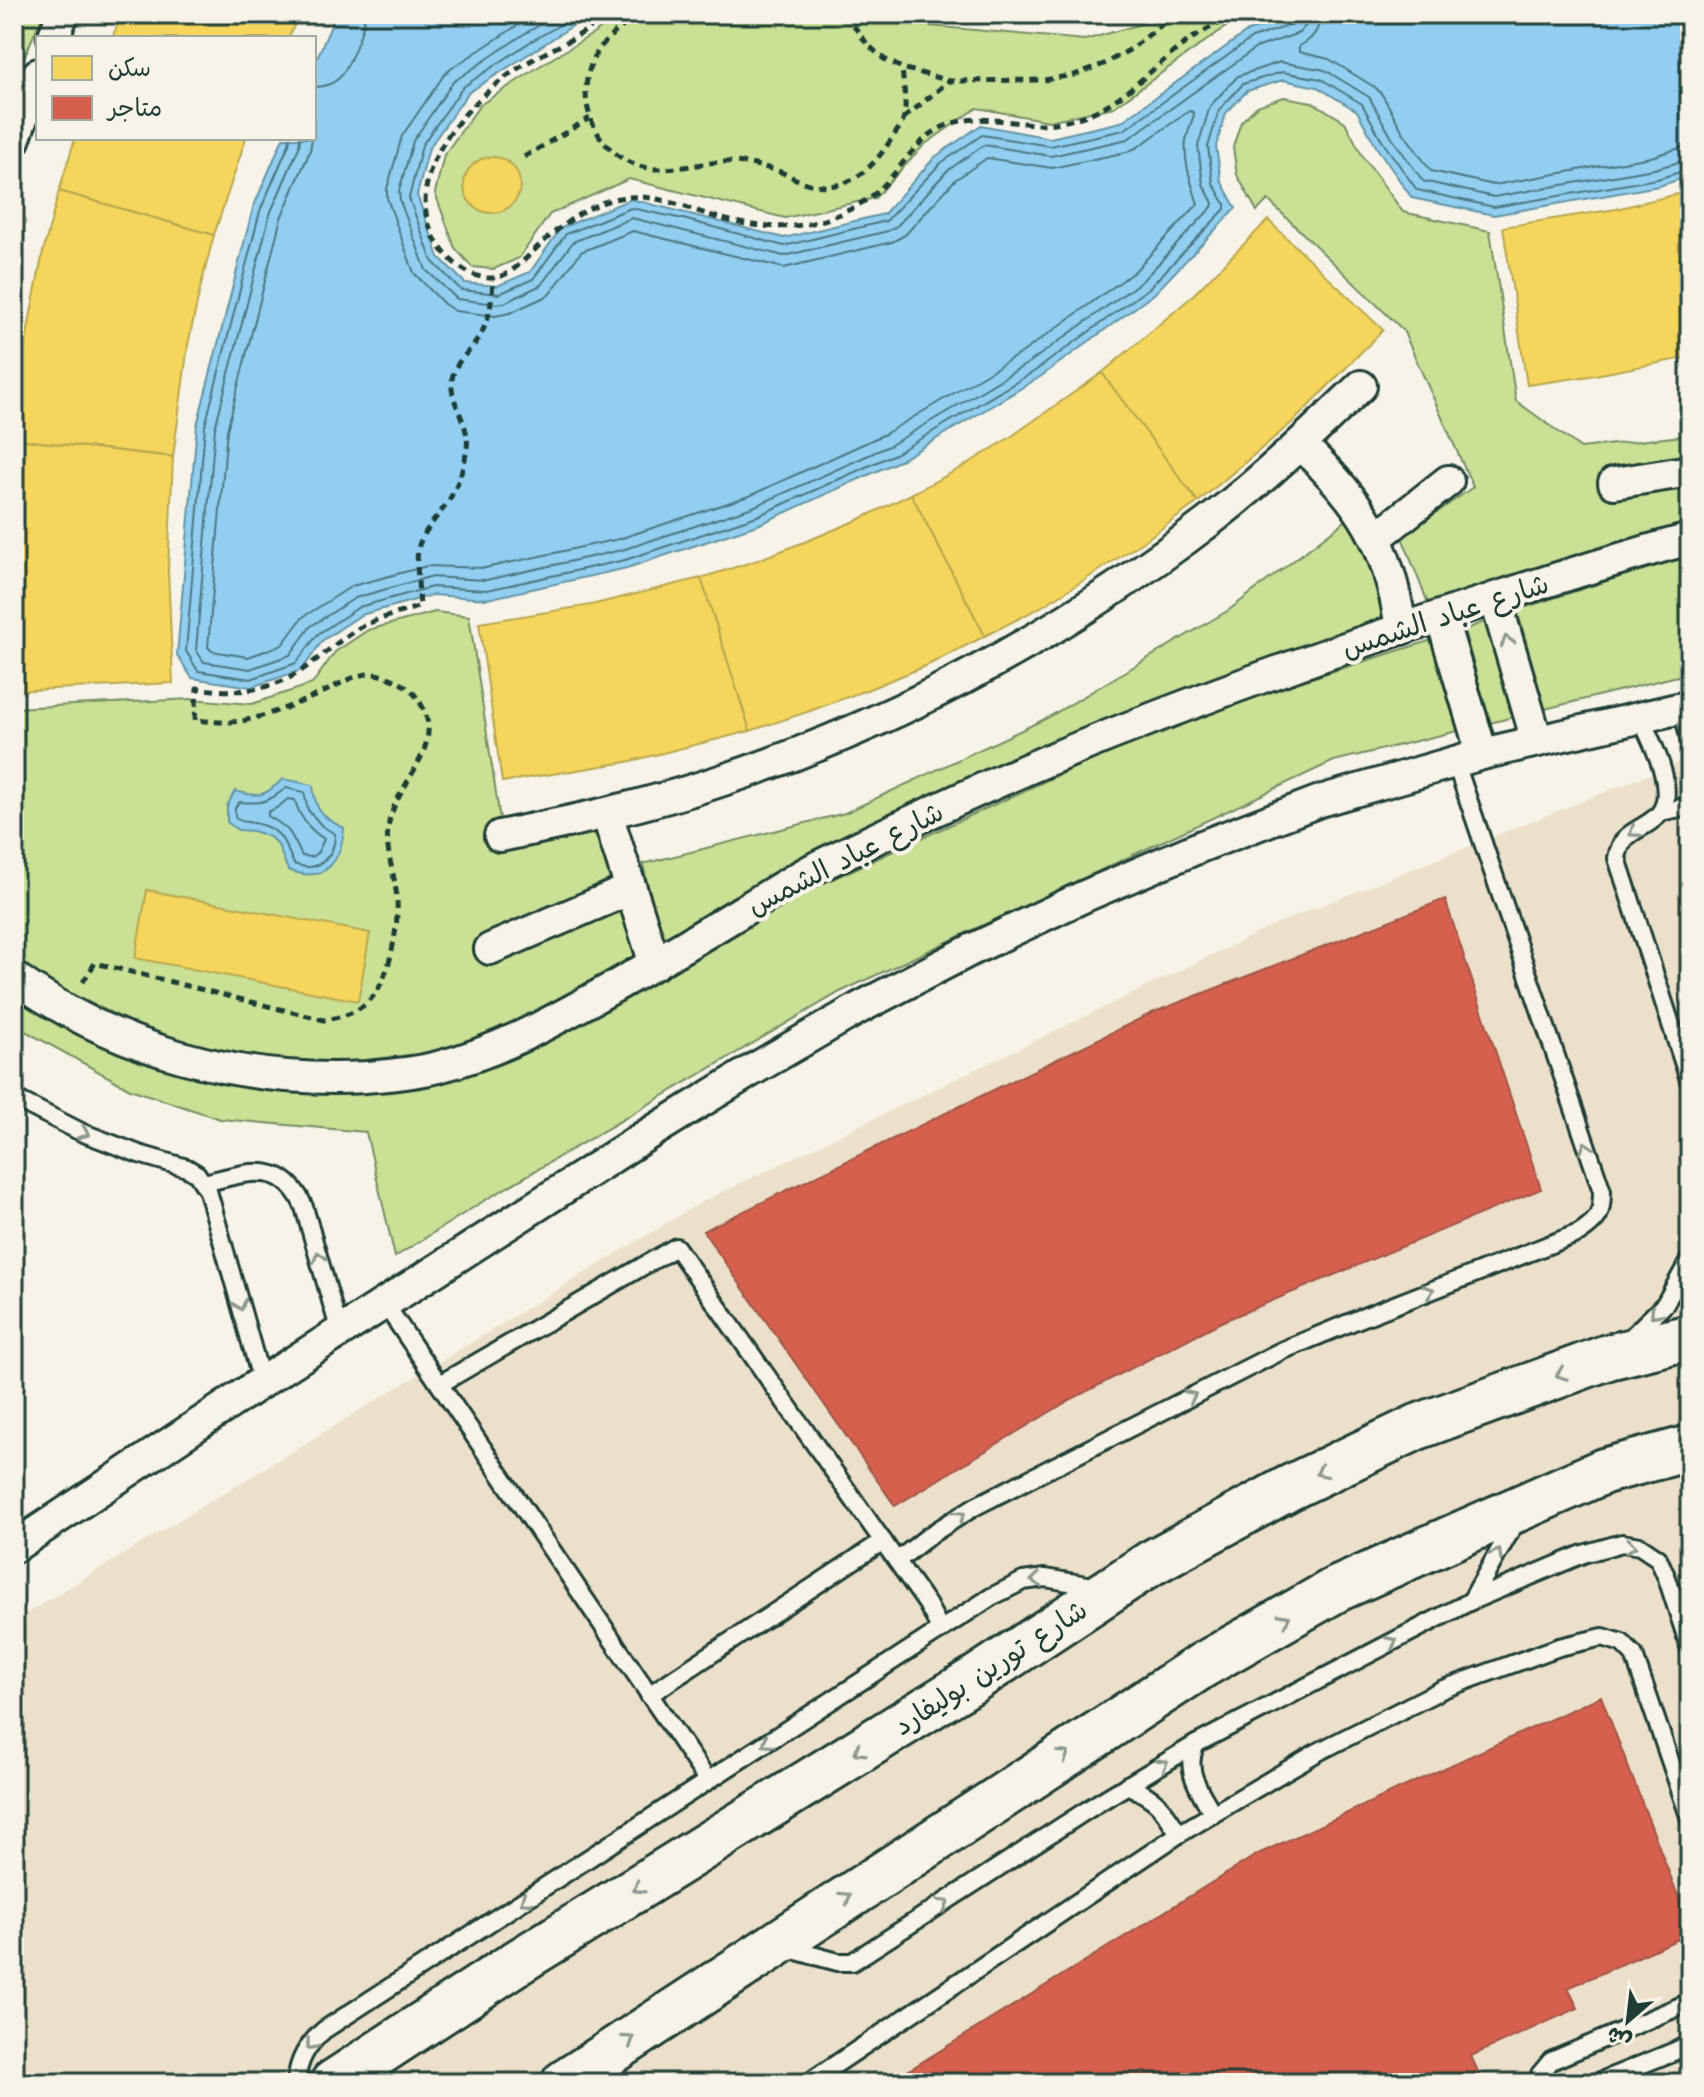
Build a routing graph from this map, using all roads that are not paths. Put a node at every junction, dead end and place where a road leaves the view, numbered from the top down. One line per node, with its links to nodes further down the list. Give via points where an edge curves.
1 (63, 14): 2 (street)
2 (54, 36)
3 (36, 80): 4 (street)
4 (14, 140)
5 (1361, 386): 6 (street)
6 (1300, 444): 10 (street, via 1341,485); 22 (street, via 1214,518 1122,584 939,692 823,744 716,783)
7 (1690, 471): 9 (street)
8 (1448, 481): 10 (street)
9 (1614, 483)
10 (1376, 538): 14 (street)
11 (1690, 539): 12 (street, شارع عباد الشمس)
12 (1495, 598): 13 (street, شارع عباد الشمس); 17 (street, one-way to 12)
13 (1441, 616): 14 (street, شارع عباد الشمس); 19 (street)
14 (1401, 629): 26 (street, شارع عباد الشمس, via 1162,715 929,813 815,868)
15 (1686, 707): 16 (street); 18 (lane)
16 (1640, 717): 17 (street); 21 (lane, via 1662,769)
17 (1537, 741): 19 (street)
18 (1690, 742)
19 (1468, 758): 32 (street, via 1320,801 1202,846 971,950 749,1072); 42 (lane, one-way to 19, via 974,1507 1281,1351 1579,1233 1598,1216 1602,1191)
20 (1690, 806): 21 (lane)
21 (1661, 812): 28 (lane, one-way to 28, via 1624,838 1617,858)
22 (607, 814): 23 (street); 24 (street)
23 (500, 836)
24 (631, 889): 25 (street); 26 (street)
25 (490, 949)
26 (655, 964): 27 (street, شارع عباد الشمس, via 500,1047 436,1068 336,1078 239,1071 150,1048 65,1010)
27 (14, 977)
28 (1690, 1083)
29 (14, 1098): 30 (lane, one-way to 30, via 81,1132 187,1168)
30 (204, 1183): 33 (lane, one-way to 30, via 304,1207 288,1182 259,1172); 36 (lane, one-way to 36)
31 (1690, 1259): 35 (lane, one-way to 35, via 1665,1304)
32 (385, 1304): 33 (street); 37 (lane)
33 (340, 1332): 36 (street)
34 (1690, 1337): 35 (main road, شارع تورين بوليفارد)
35 (1608, 1357): 43 (main road, شارع تورين بوليفارد, one-way to 43, via 1417,1427 1289,1488)
36 (262, 1382): 41 (street)
37 (440, 1384): 40 (lane, via 676,1247); 47 (lane)
38 (1690, 1448): 39 (main road, via 1604,1471)
39 (1523, 1507): 44 (lane, one-way to 39); 54 (main road, one-way to 39, via 1203,1665 1335,1590)
40 (883, 1541): 42 (lane); 47 (lane)
41 (14, 1547)
42 (897, 1561): 45 (lane)
43 (1113, 1589): 45 (lane, one-way to 45, via 1045,1578 1023,1581); 58 (main road, شارع تورين بوليفارد, one-way to 58)
44 (1471, 1601): 46 (lane, one-way to 46, via 1583,1554 1622,1543 1640,1546 1658,1558); 48 (lane, one-way to 44)
45 (941, 1630): 49 (lane, one-way to 49)
46 (1690, 1649)
47 (649, 1695): 49 (lane)
48 (1196, 1744): 50 (lane, one-way to 48); 51 (lane, via 1191,1771)
49 (708, 1781): 57 (lane, one-way to 57, via 324,2030 303,2054)
50 (1127, 1785): 53 (lane, via 1155,1800); 54 (lane, one-way to 50, via 852,1962)
51 (1213, 1814): 52 (lane, via 1316,1753 1443,1689 1559,1647 1603,1637 1622,1643 1634,1655); 53 (lane)
52 (1690, 1819)
53 (1179, 1834): 60 (lane)
54 (773, 1944): 59 (main road, one-way to 54)
55 (1690, 2002): 61 (lane, via 1551,2061)
56 (1690, 2045): 62 (lane)
57 (296, 2083)
58 (333, 2083)
59 (564, 2083)
60 (808, 2083)
61 (1539, 2083)
62 (1596, 2083)

